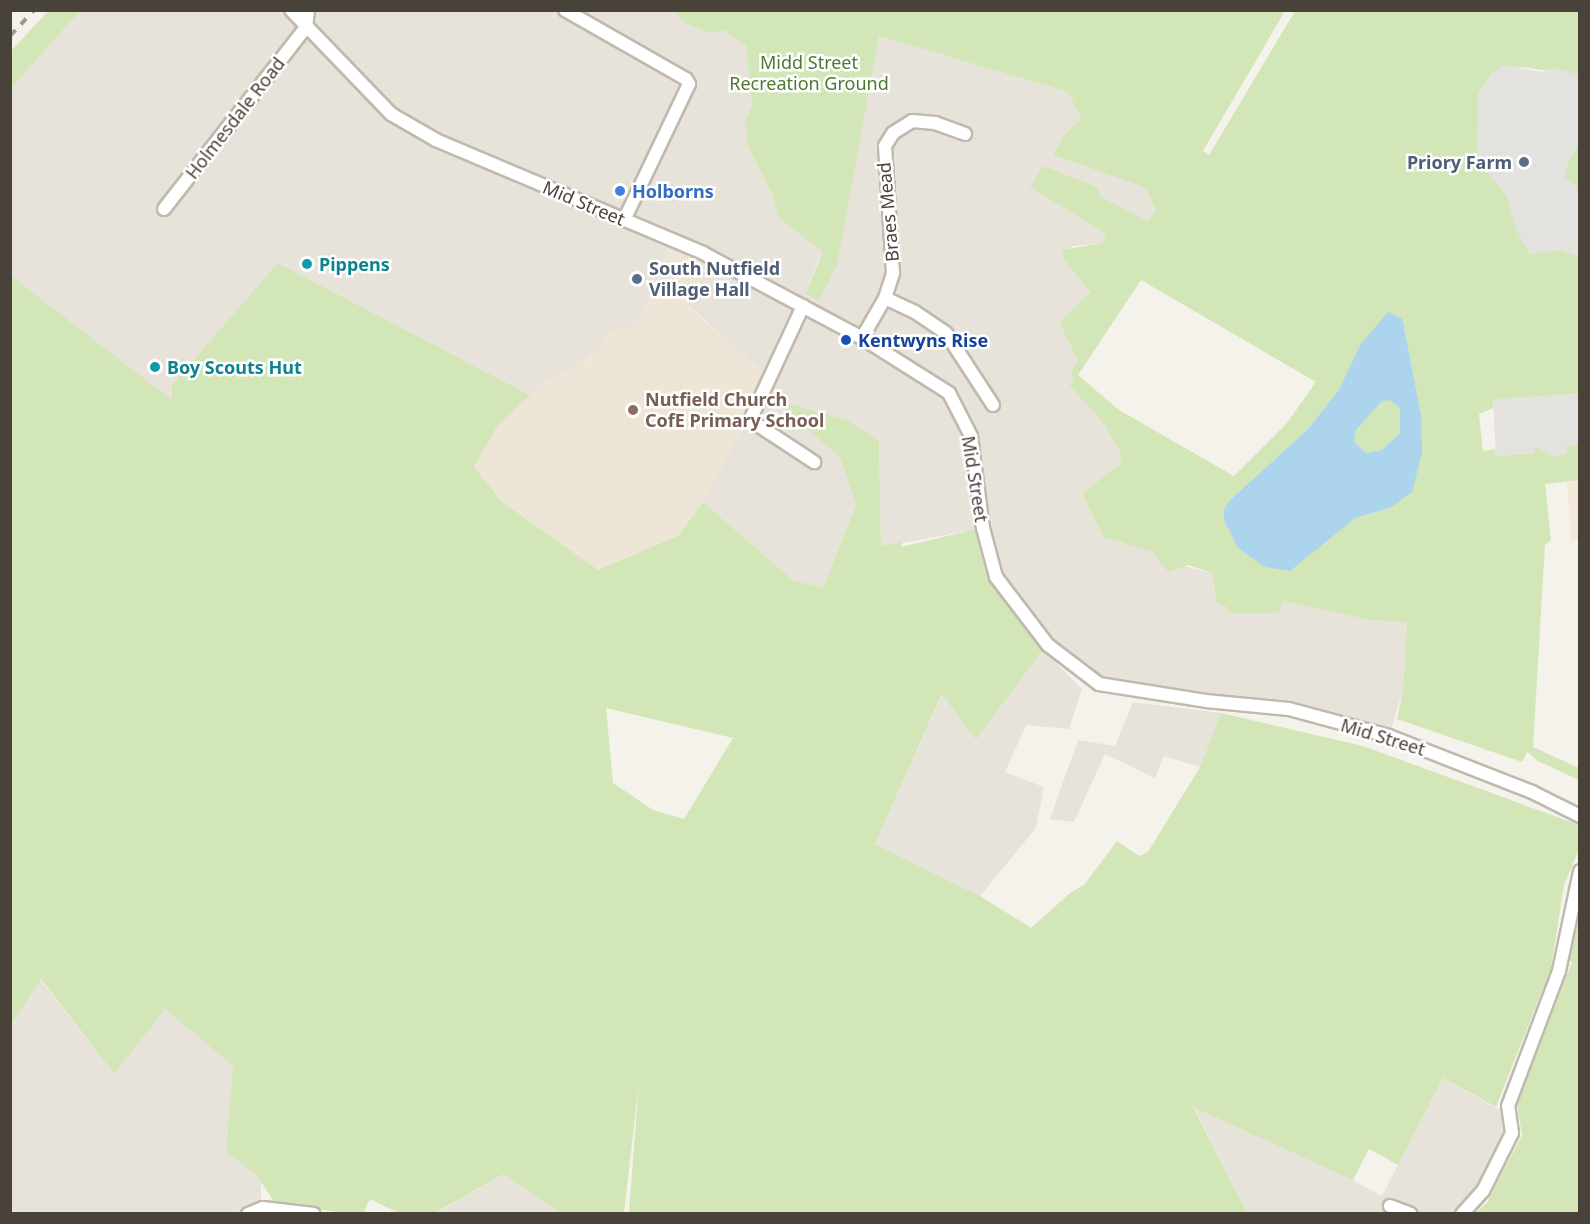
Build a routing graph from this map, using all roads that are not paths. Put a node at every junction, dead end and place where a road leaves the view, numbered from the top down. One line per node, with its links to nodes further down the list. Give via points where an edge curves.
1 (291, 10): 4 (street, Mid Street)
2 (308, 10): 4 (street)
3 (565, 10): 7 (street, via 686,79 688,84)
4 (306, 27): 6 (street, Holmesdale Road); 7 (street, Mid Street, via 391,114 436,140)
5 (965, 134): 8 (street, Braes Mead, via 935,123 912,122 893,133 885,146 883,164 894,252 892,281)
6 (164, 210)
7 (624, 220): 9 (street, Mid Street, via 703,254)
8 (885, 298): 10 (street, Braes Mead); 11 (street, via 946,333)
9 (802, 306): 10 (street, Mid Street); 12 (street, via 750,420)
10 (862, 338): 13 (street, Mid Street, via 949,393 971,436 983,528 996,577 1048,645 1099,684 1184,699 1289,709 1402,740)
11 (993, 405)
12 (814, 462)
13 (1580, 816)
14 (1580, 871): 19 (street, via 1560,970 1508,1106 1512,1133 1483,1191)
15 (1390, 1206): 18 (street)
16 (248, 1214): 17 (street, via 263,1208)
17 (314, 1214)
18 (1411, 1214)
19 (1462, 1214)

